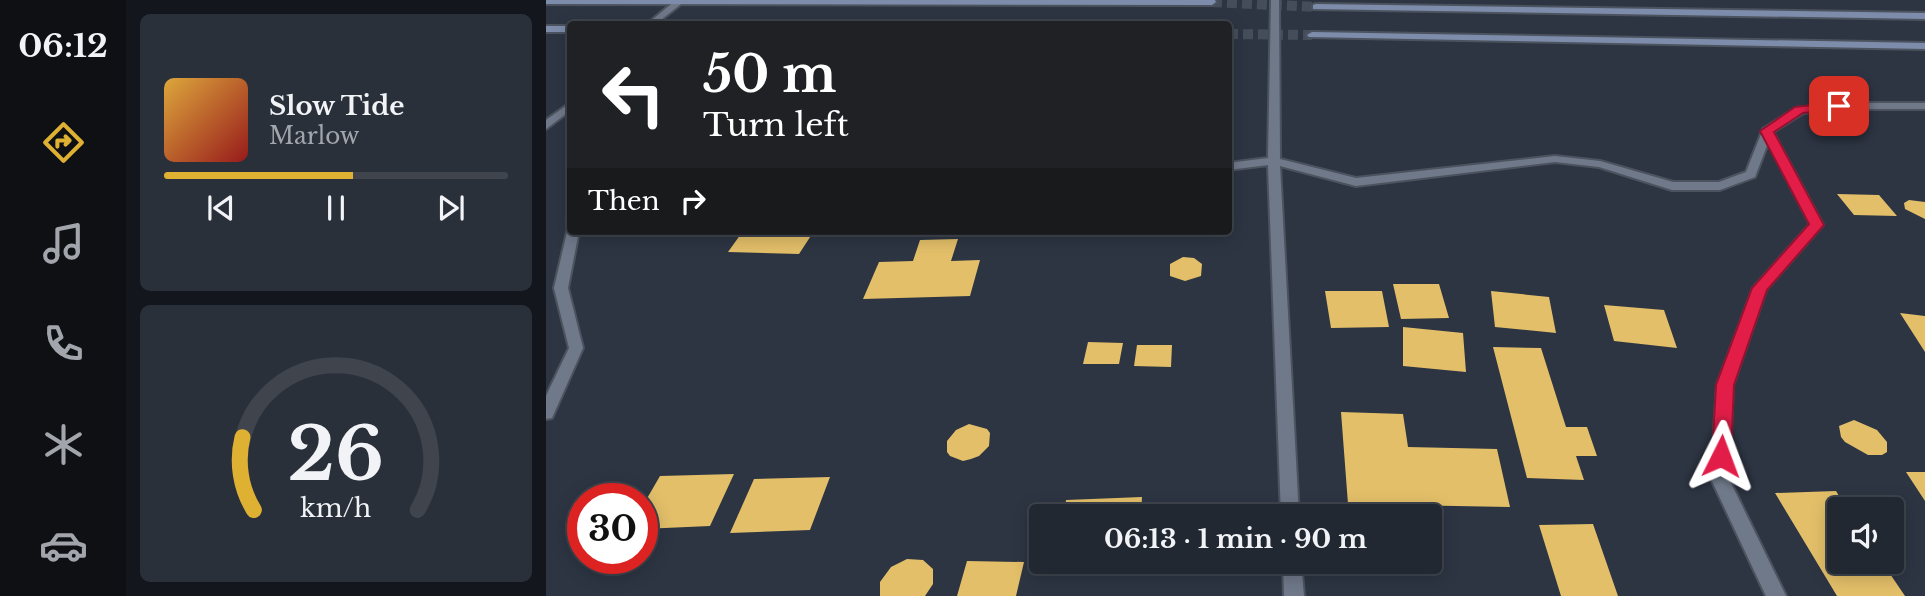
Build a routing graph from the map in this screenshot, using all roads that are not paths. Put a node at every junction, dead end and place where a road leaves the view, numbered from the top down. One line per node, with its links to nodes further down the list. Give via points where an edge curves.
1 (1275, 0): 16 (street)
2 (546, 1): 3 (main road)
3 (681, 1): 4 (main road); 7 (street)
4 (1212, 2)
5 (1316, 7): 6 (main road)
6 (1925, 16)
7 (655, 21)
8 (546, 29): 9 (main road)
9 (567, 29)
10 (1312, 35): 11 (main road)
11 (1925, 46)
12 (1925, 106): 15 (street, via 1800,110)
13 (567, 108): 14 (street)
14 (546, 126)
15 (1767, 131): 16 (street, via 1751,174 1720,186 1672,186 1600,164 1555,159 1356,182); 23 (street, via 1817,225 1760,288 1725,385 1720,479)
16 (1274, 161): 17 (street); 20 (street)
17 (1232, 166)
18 (572, 235): 19 (street, via 561,289 576,348)
19 (546, 413)
20 (1289, 504)
21 (1293, 574): 22 (street)
22 (1294, 596)
23 (1776, 596)

